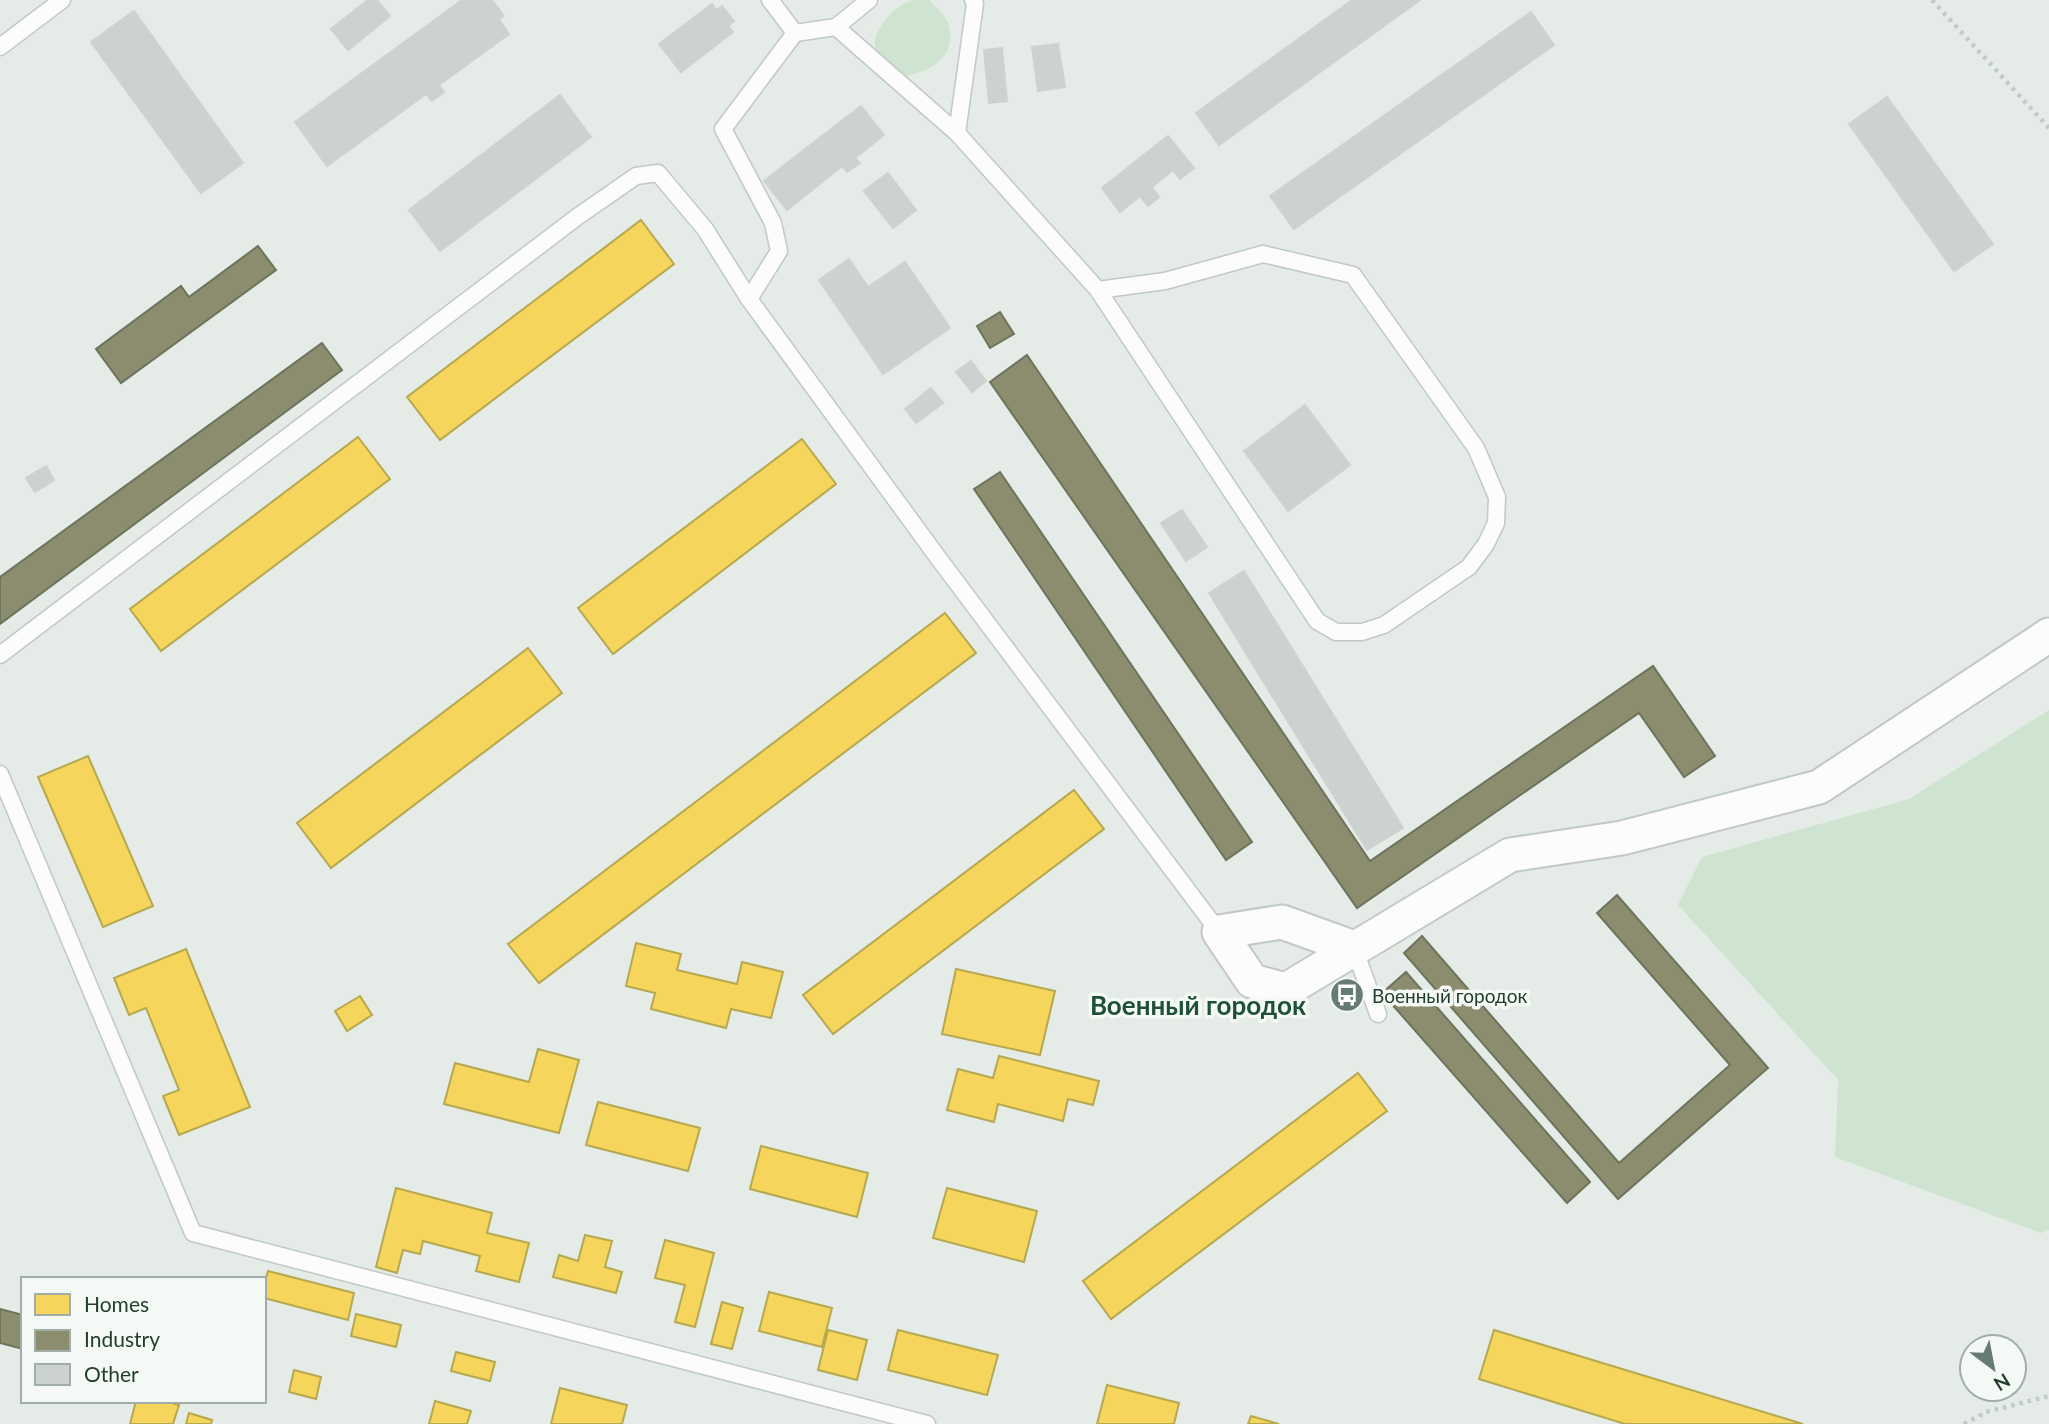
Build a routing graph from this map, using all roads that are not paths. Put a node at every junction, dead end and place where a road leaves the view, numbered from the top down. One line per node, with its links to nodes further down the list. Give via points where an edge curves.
1 (62, 0): 7 (lane)
2 (770, 0): 6 (lane)
3 (869, 0): 5 (lane)
4 (973, 0): 8 (lane)
5 (836, 27): 6 (lane); 8 (lane)
6 (795, 33): 10 (lane, via 723,129 773,223 779,251)
7 (0, 47)
8 (957, 133): 9 (lane)
9 (1098, 290): 9 (lane, via 1317,621 1336,632 1362,632 1384,625 1469,567 1486,544 1496,523 1497,497 1476,448 1353,275 1263,254 1165,281)
10 (749, 299): 12 (lane, via 705,229 658,173 636,176); 14 (lane)
11 (2049, 635): 15 (street, via 1819,787 1622,838 1510,855)
12 (0, 655)
13 (0, 774): 17 (lane, via 193,1233)
14 (1219, 932): 15 (street, via 1282,922); 15 (street, via 1252,981 1286,990)
15 (1353, 948): 16 (lane)
16 (1378, 1014)
17 (927, 1424)

